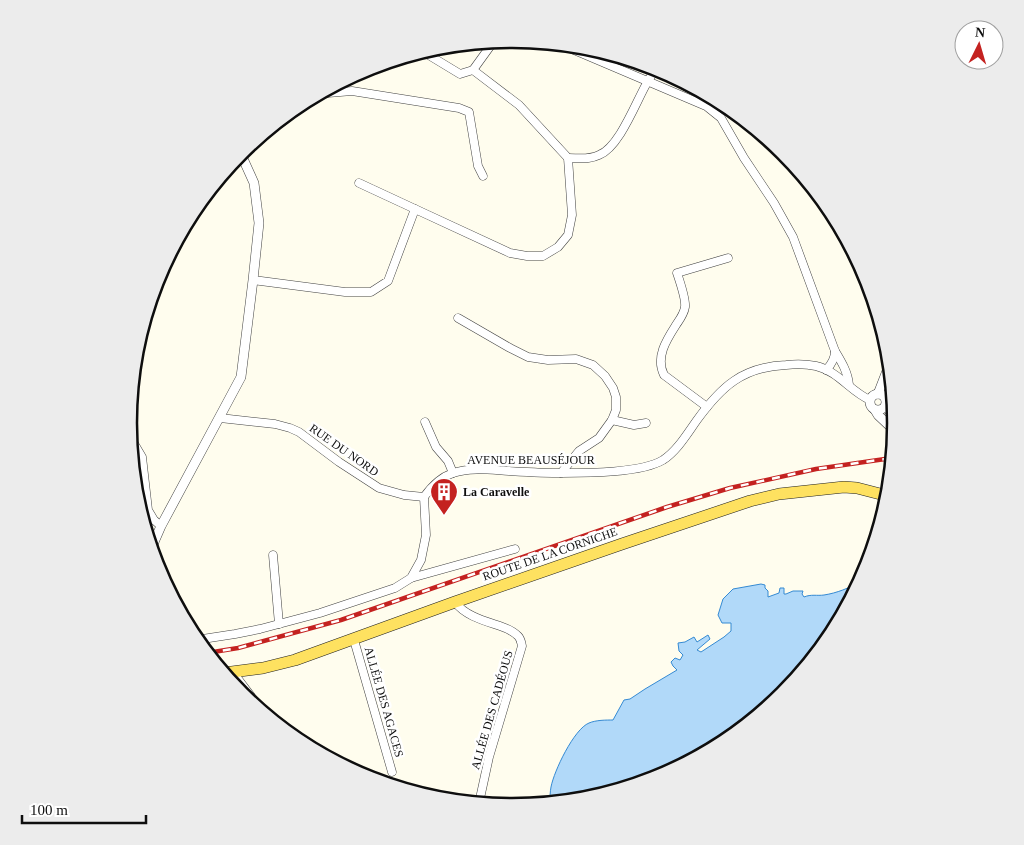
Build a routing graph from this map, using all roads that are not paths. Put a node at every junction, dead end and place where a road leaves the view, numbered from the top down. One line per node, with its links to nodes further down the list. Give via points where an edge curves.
1 (489, 48): 4 (street)
2 (587, 55): 6 (street)
3 (431, 57): 4 (street, via 460,74)
4 (473, 70): 8 (street, via 519,105)
5 (652, 74): 6 (street)
6 (648, 81): 8 (street, via 613,144 602,154 588,159); 16 (street, via 706,106 721,118 793,237)
7 (336, 92): 10 (street, via 352,90 469,112 478,166)
8 (568, 158): 12 (street, via 572,216 568,234 558,247 543,256 510,253)
9 (244, 160): 14 (street, via 254,182 259,223)
10 (483, 176)
11 (359, 183): 12 (street)
12 (415, 209): 14 (street, via 388,281 371,292 345,292)
13 (728, 258): 23 (street, via 677,273 686,305 667,339 661,360 664,375)
14 (253, 280): 25 (street, via 241,378)
15 (458, 318): 26 (street, via 528,357 576,359 593,365 613,388 616,410)
16 (835, 351): 17 (street, via 833,362); 19 (street)
17 (826, 370): 19 (street, AVENUE BEAUSÉJOUR); 23 (street, AVENUE BEAUSÉJOUR, via 795,364 748,372 724,388)
18 (884, 378): 20 (street)
19 (849, 385): 21 (street, AVENUE BEAUSÉJOUR)
20 (878, 394): 21 (street); 22 (street)
21 (870, 400): 24 (street)
22 (886, 403): 24 (street, via 880,410)
23 (707, 407): 32 (street, AVENUE BEAUSÉJOUR, via 673,453 658,463 635,469)
24 (875, 410): 29 (street)
25 (220, 418): 34 (street, RUE DU NORD, via 290,428 379,488); 35 (street)
26 (612, 420): 28 (street, via 634,425); 32 (street, via 599,438 579,451)
27 (425, 422): 31 (street)
28 (646, 423)
29 (887, 423)
30 (138, 450): 35 (street, via 142,457 148,510)
31 (453, 473): 32 (street, AVENUE BEAUSÉJOUR, via 483,469); 34 (street, AVENUE BEAUSÉJOUR, via 434,485)
32 (561, 473)
33 (880, 494): 40 (main road, ROUTE DE LA CORNICHE, via 844,487 779,494 750,501)
34 (424, 497): 39 (street, via 426,541 422,560)
35 (161, 526): 36 (street)
36 (156, 538)
37 (515, 549): 39 (street)
38 (273, 555): 41 (street)
39 (412, 578): 41 (street, via 395,588)
40 (455, 602): 43 (main road, ROUTE DE LA CORNICHE); 46 (street, ALLÉE DES CADÉOUS, via 480,619 514,633 522,646)
41 (279, 624): 42 (street)
42 (205, 639)
43 (354, 640): 44 (main road, ROUTE DE LA CORNICHE, via 295,660); 45 (street, ALLÉE DES AGACES)
44 (232, 672)
45 (392, 772)
46 (480, 796)

